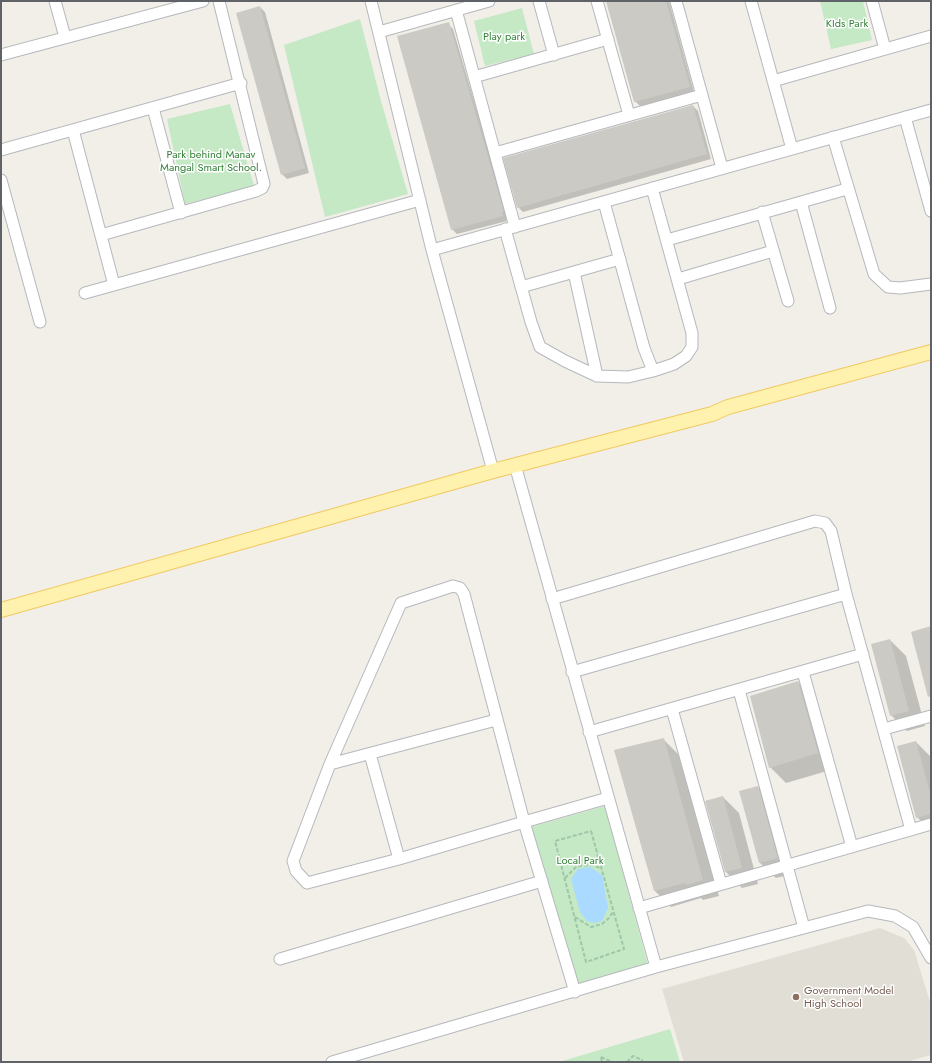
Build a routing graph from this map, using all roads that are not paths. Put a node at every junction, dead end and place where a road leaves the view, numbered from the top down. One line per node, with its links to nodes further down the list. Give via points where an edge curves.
1 (55, 1): 14 (street)
2 (203, 1): 14 (street)
3 (219, 1): 21 (street)
4 (371, 1): 12 (street)
5 (489, 1): 11 (street)
6 (539, 1): 17 (street)
7 (597, 1): 15 (street)
8 (676, 1): 22 (street)
9 (752, 1): 20 (street)
10 (872, 1): 16 (street)
11 (456, 10): 12 (street); 19 (street)
12 (379, 32): 37 (street)
13 (931, 36): 16 (street)
14 (65, 37): 18 (street)
15 (608, 39): 17 (street); 25 (street)
16 (885, 49): 20 (street)
17 (554, 54): 19 (street)
18 (1, 55)
19 (474, 77): 31 (street)
20 (773, 81): 29 (street)
21 (241, 83): 23 (street); 42 (street, via 264,184 256,191)
22 (702, 95): 25 (street); 32 (street)
23 (153, 108): 27 (street); 42 (street)
24 (931, 110): 26 (street)
25 (629, 115): 31 (street)
26 (905, 117): 28 (street); 36 (street)
27 (72, 130): 30 (street); 44 (street)
28 (833, 137): 29 (street); 35 (street)
29 (792, 149): 32 (street)
30 (1, 150)
31 (495, 153): 43 (street)
32 (722, 168): 34 (street)
33 (1, 180): 57 (street)
34 (652, 188): 38 (street); 45 (street)
35 (847, 189): 39 (street); 52 (street, via 874,274 888,287)
36 (928, 191): 41 (street)
37 (420, 200): 46 (street); 51 (street)
38 (604, 202): 43 (street); 48 (street)
39 (800, 202): 40 (street); 56 (street)
40 (762, 212): 45 (street); 47 (street)
41 (931, 212)
42 (181, 213): 44 (street)
43 (510, 228): 46 (street); 53 (street)
44 (101, 235): 51 (street)
45 (667, 240): 50 (street)
46 (432, 250): 62 (street)
47 (773, 252): 50 (street); 55 (street)
48 (620, 260): 49 (street); 59 (street, via 644,348)
49 (574, 272): 53 (street); 60 (street)
50 (678, 279): 59 (street, via 692,333 692,347 686,356 674,364)
51 (114, 284): 54 (street)
52 (931, 284)
53 (521, 287): 60 (street, via 540,347)
54 (85, 292)
55 (788, 301)
56 (830, 308)
57 (40, 322)
58 (931, 352): 61 (main road, via 728,407 712,414)
59 (653, 371): 60 (street, via 628,377)
60 (597, 376)
61 (515, 465): 62 (main road); 64 (street)
62 (493, 471): 65 (main road)
63 (846, 594): 64 (street, via 831,531 825,523 815,521); 66 (street); 67 (street)
64 (552, 599): 67 (street)
65 (1, 610)
66 (863, 654): 68 (street); 73 (street)
67 (572, 672): 74 (street)
68 (803, 672): 69 (street); 81 (street)
69 (739, 690): 70 (street); 83 (street)
70 (672, 709): 74 (street); 85 (street)
71 (931, 716): 73 (street)
72 (496, 720): 75 (street); 76 (street, via 464,594 460,588 453,586 401,603); 78 (street)
73 (884, 729): 80 (street)
74 (589, 732): 77 (street)
75 (370, 754): 76 (street); 82 (street)
76 (330, 764): 82 (street, via 293,861 296,871 308,883)
77 (608, 798): 78 (street); 86 (street)
78 (524, 822): 82 (street); 84 (street)
79 (931, 824): 80 (street)
80 (911, 830): 81 (street)
81 (852, 847): 83 (street)
82 (399, 859)
83 (787, 865): 85 (street); 87 (street)
84 (542, 881): 89 (street); 91 (street)
85 (721, 884): 86 (street)
86 (639, 908): 90 (street)
87 (804, 928): 88 (street, via 868,911 895,916 913,927); 90 (street)
88 (931, 958)
89 (280, 959)
90 (656, 968): 91 (street)
91 (575, 992): 92 (street)
92 (332, 1062)

